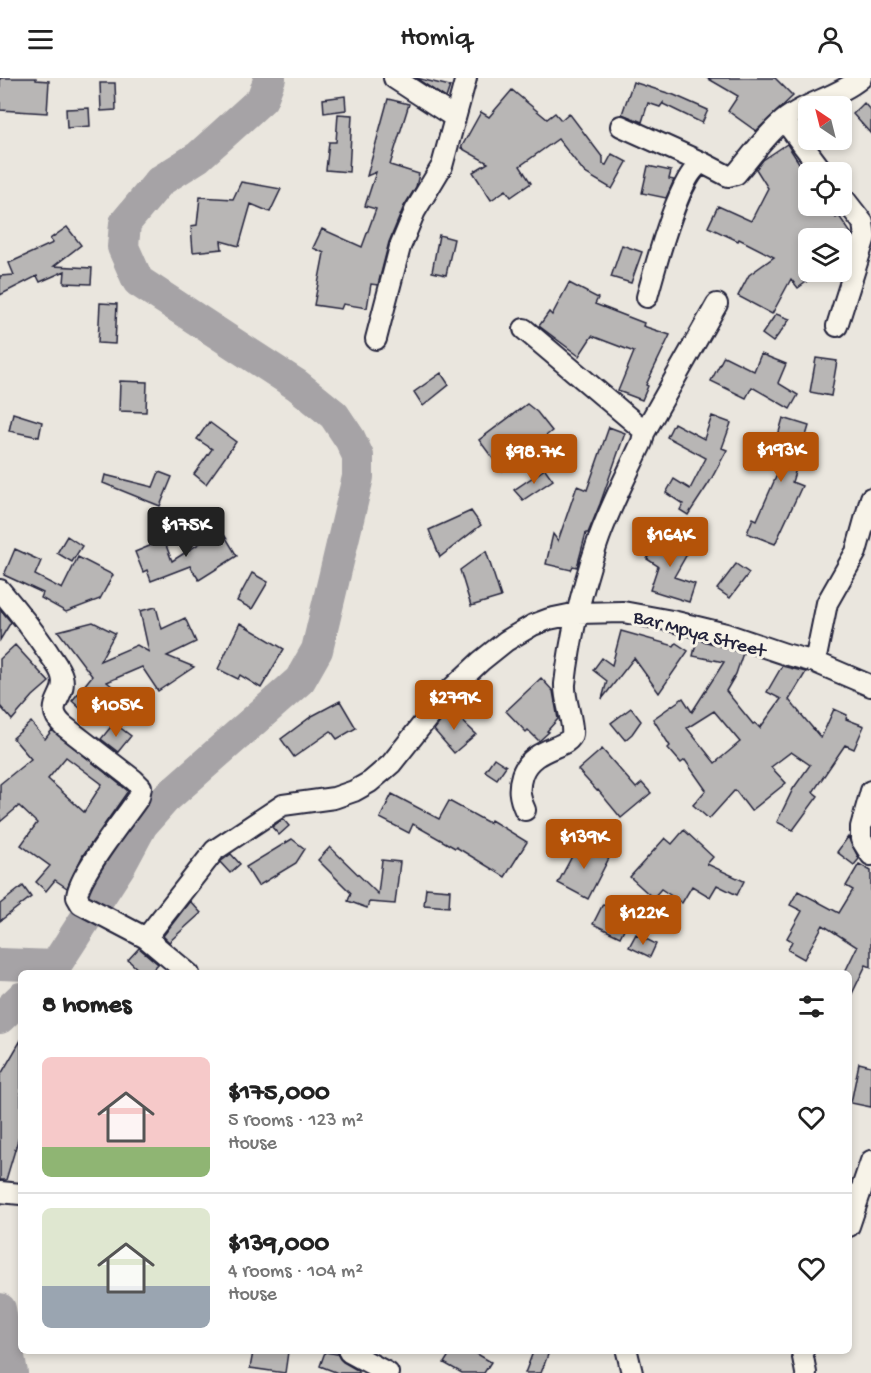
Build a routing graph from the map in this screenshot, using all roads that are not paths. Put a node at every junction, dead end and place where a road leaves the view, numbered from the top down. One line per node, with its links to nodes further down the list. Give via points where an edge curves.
1 (394, 78): 4 (street)
2 (466, 78): 4 (street)
3 (861, 78): 5 (street)
4 (454, 117): 14 (street, via 442,166 415,211 400,247)
5 (784, 120): 7 (street, via 736,174 728,176); 8 (street)
6 (621, 126): 7 (street)
7 (703, 162): 10 (street, via 681,190)
8 (816, 162)
9 (852, 209): 12 (street, via 865,230)
10 (646, 297)
11 (717, 304): 15 (street)
12 (837, 326)
13 (524, 329): 15 (street)
14 (376, 339)
15 (644, 433): 18 (street, via 597,545)
16 (871, 498): 19 (street, via 856,552 827,603)
17 (0, 590): 24 (street, via 30,625 63,677 63,688 54,706 56,718 141,787 139,797 94,860 77,897 81,904)
18 (578, 613): 19 (street, Bar Mpya Street, via 623,612 672,621); 22 (street, via 565,686 572,738 531,759 519,785); 24 (street, Bar Mpya Street, via 532,625 498,648 449,691 391,764 370,782 334,798 283,805 215,850)
19 (814, 662): 20 (street, Bar Mpya Street)
20 (871, 686)
21 (871, 791): 23 (street, via 861,839)
22 (525, 810)
23 (871, 855)
24 (146, 938): 25 (street)
25 (184, 970)
26 (871, 1161): 27 (street)
27 (855, 1187): 30 (street)
28 (0, 1192): 29 (street)
29 (18, 1194)
30 (852, 1206)
31 (353, 1354): 34 (street)
32 (627, 1354): 35 (street)
33 (802, 1354): 36 (street)
34 (388, 1373)
35 (632, 1373)
36 (806, 1373)

